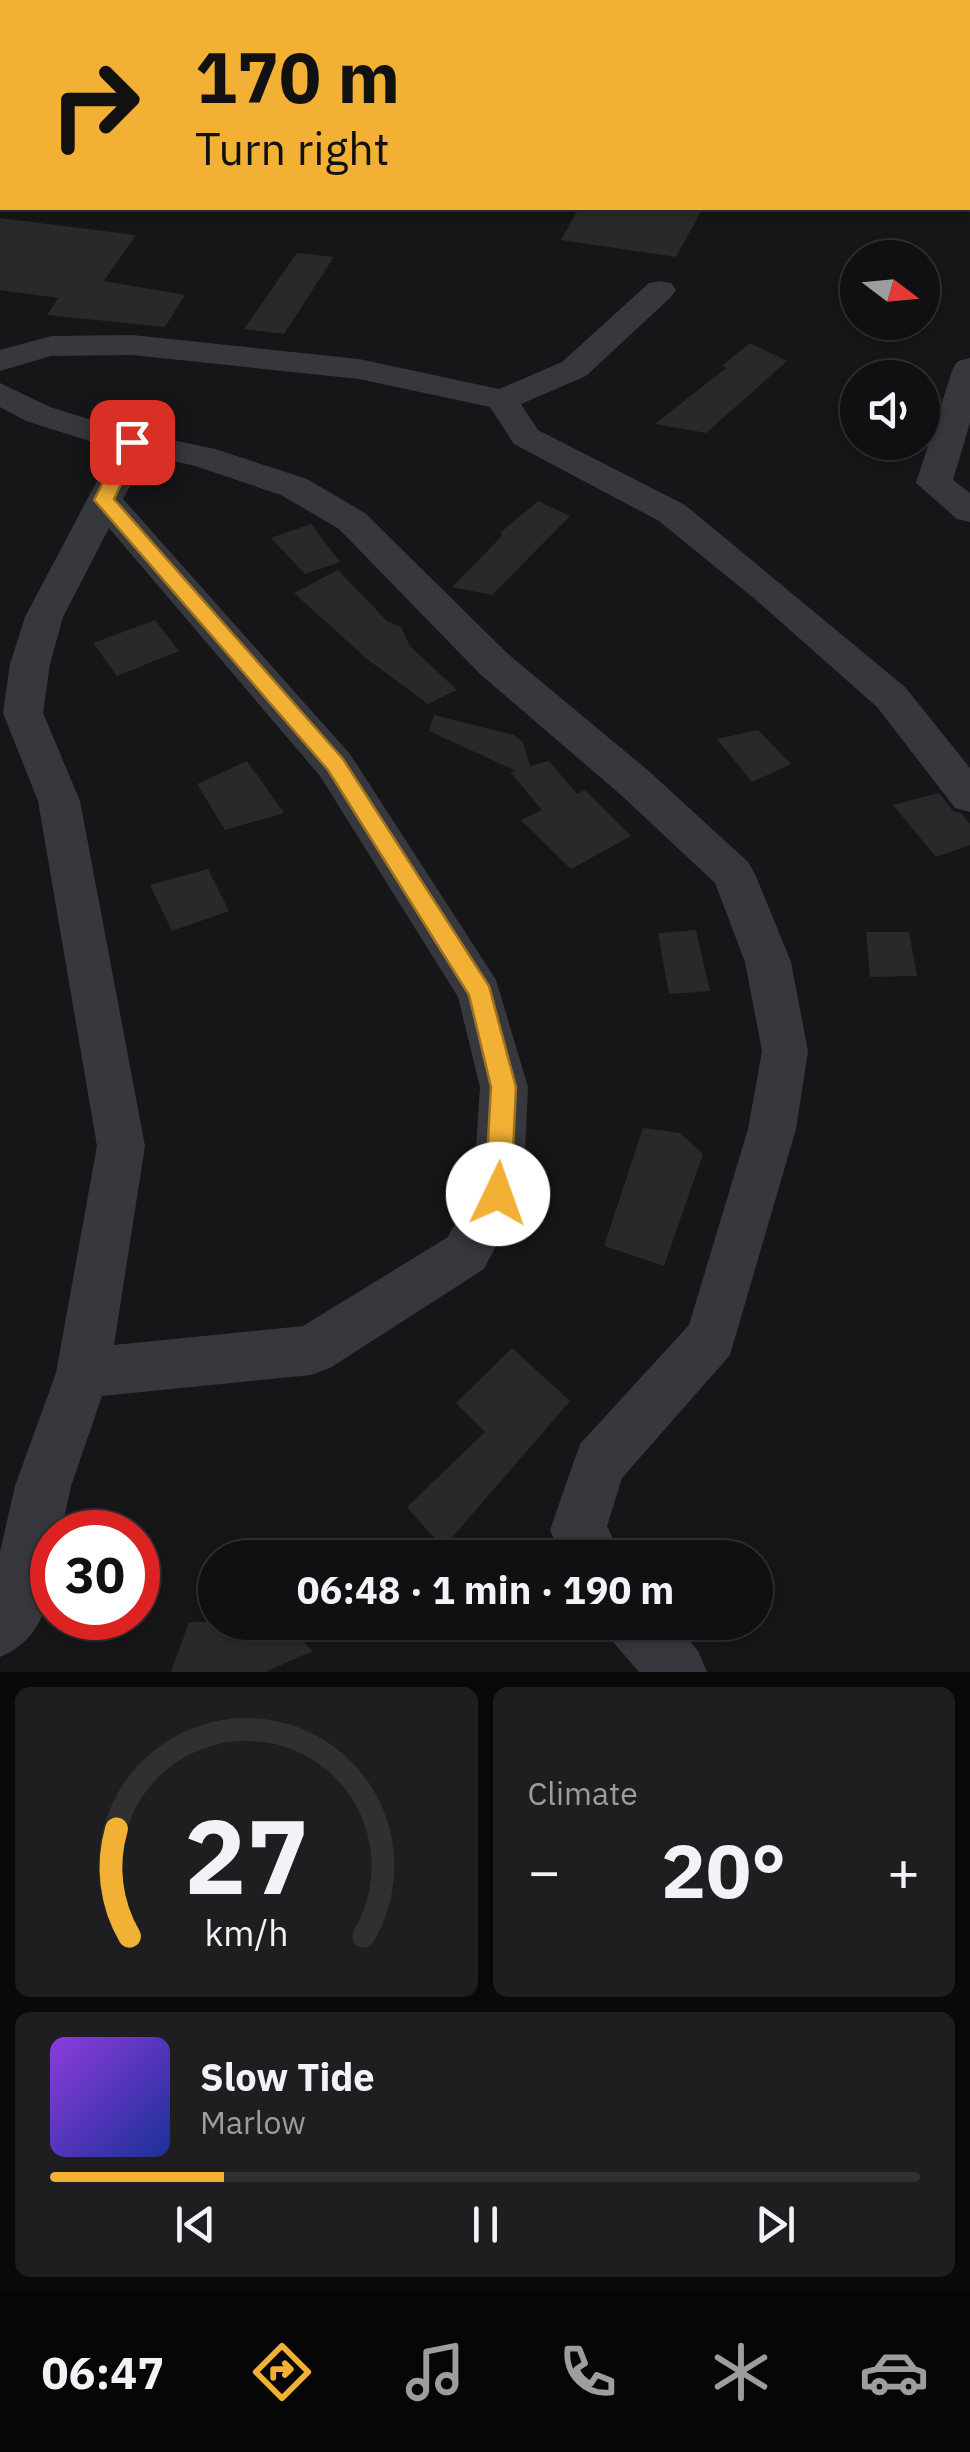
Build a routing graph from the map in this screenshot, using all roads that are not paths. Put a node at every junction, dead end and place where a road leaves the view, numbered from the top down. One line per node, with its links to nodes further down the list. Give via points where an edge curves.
1 (660, 290): 5 (street, via 574,369)
2 (0, 361): 5 (street, via 26,349 102,343 345,365)
3 (970, 368): 8 (street, via 934,483)
4 (0, 393): 6 (street, via 38,414)
5 (502, 400): 9 (street, via 526,436 672,513 769,590 890,697)
6 (132, 442): 7 (street); 11 (street, via 294,487 352,521 494,664 733,874 768,962 785,1051 772,1130 710,1338 599,1463 578,1530)
7 (104, 500): 10 (street, via 44,618 22,713 58,802 121,1146); 10 (street, via 336,764 480,993 504,1087 498,1194 466,1253 311,1350)
8 (970, 510)
9 (970, 798)
10 (84, 1373): 12 (street, via 44,1486 16,1609)
11 (584, 1540)
12 (0, 1628)
13 (650, 1640): 14 (street)
14 (677, 1672)

